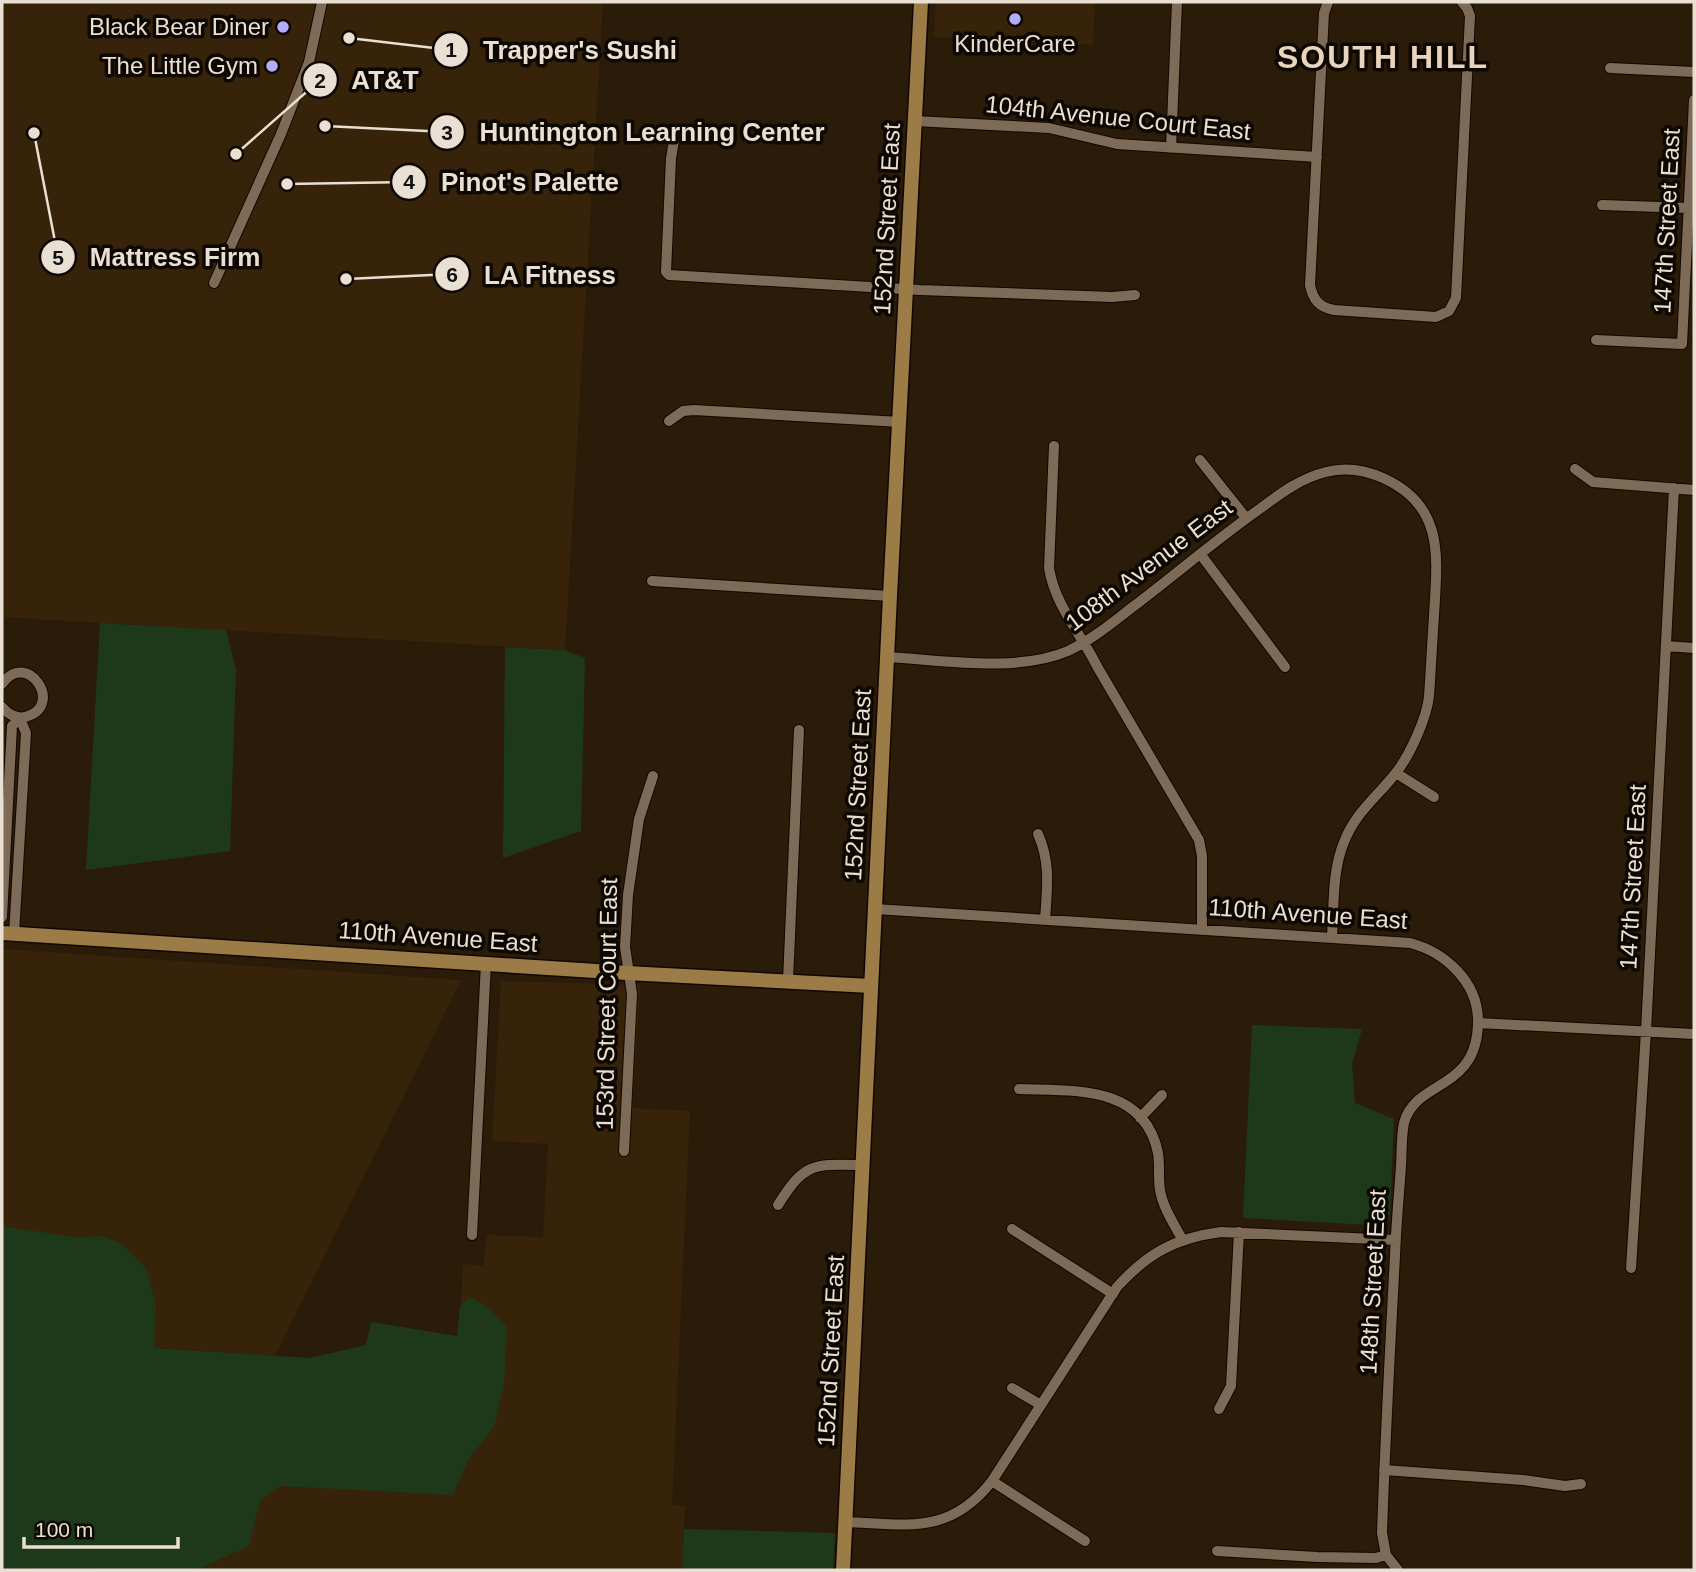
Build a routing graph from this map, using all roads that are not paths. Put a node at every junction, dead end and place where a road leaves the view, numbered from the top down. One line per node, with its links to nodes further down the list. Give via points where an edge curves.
1 (321, 2): 15 (street, via 309,62)
2 (921, 2): 9 (main road, 152nd Street East)
3 (1177, 2): 11 (street)
4 (1328, 2): 12 (street)
5 (1463, 3): 12 (street, via 1470,16 1457,298 1449,311 1436,317 1334,310 1317,302 1310,285)
6 (1609, 68): 7 (street)
7 (1694, 72)
8 (1694, 100): 14 (street, 147th Street East)
9 (915, 121): 11 (street, 104th Avenue Court East, via 1049,128 1117,144); 16 (main road, 152nd Street East)
10 (727, 136): 16 (street, via 690,132 675,140 666,272)
11 (1171, 148): 12 (street, 104th Avenue Court East)
12 (1317, 158)
13 (1602, 205): 14 (street)
14 (1689, 208): 18 (street, 147th Street East, via 1682,344)
15 (214, 283)
16 (906, 289): 17 (street); 20 (main road, 152nd Street East)
17 (1135, 295)
18 (1596, 340)
19 (668, 421): 20 (street, via 694,410)
20 (900, 422): 29 (main road, 152nd Street East)
21 (1054, 446): 30 (street, via 1051,578 1076,632)
22 (1200, 460): 26 (street)
23 (1576, 469): 24 (street, via 1593,482)
24 (1674, 488): 25 (street); 31 (street, 147th Street East)
25 (1694, 490)
26 (1246, 518): 27 (street, 108th Avenue East); 39 (street, 108th Avenue East, via 1292,485 1339,470 1367,472 1393,483 1417,502 1425,515 1437,553 1429,700)
27 (1201, 555): 30 (street, 108th Avenue East); 34 (street)
28 (652, 581): 29 (street)
29 (890, 596): 33 (main road, 152nd Street East)
30 (1086, 643): 33 (street, 108th Avenue East, via 1027,662); 46 (street, via 1199,840)
31 (1666, 646): 32 (street); 54 (street, 147th Street East)
32 (1694, 648)
33 (888, 657): 43 (main road, 152nd Street East)
34 (1285, 667)
35 (2, 684): 37 (street, via 10,676 25,673 41,687 39,708)
36 (2, 707): 37 (street)
37 (20, 718): 44 (street, via 12,726); 47 (street, via 26,733)
38 (799, 730): 51 (street)
39 (1396, 773): 41 (street); 48 (street, via 1366,803 1344,840)
40 (653, 776): 50 (street, 153rd Street Court East, via 633,853)
41 (1434, 797)
42 (1038, 834): 45 (street, via 1048,866)
43 (875, 909): 45 (street, 110th Avenue East); 52 (main road, 152nd Street East)
44 (2, 917)
45 (1045, 920): 46 (street, 110th Avenue East)
46 (1202, 929): 48 (street, 110th Avenue East)
47 (8, 934): 49 (main road, 110th Avenue East)
48 (1332, 937): 53 (street, 110th Avenue East, via 1410,943 1434,951 1466,983 1477,1006)
49 (486, 963): 50 (main road, 110th Avenue East); 64 (street)
50 (627, 973): 51 (main road, 110th Avenue East); 59 (street, 153rd Street Court East, via 632,994)
51 (788, 981): 52 (main road, 110th Avenue East)
52 (871, 986): 60 (main road, 152nd Street East)
53 (1478, 1023): 54 (street); 66 (street, 148th Street East, via 1468,1062 1453,1078 1416,1102 1405,1119)
54 (1646, 1031): 55 (street); 67 (street, 147th Street East)
55 (1694, 1034)
56 (1019, 1089): 58 (street, via 1101,1094 1124,1104)
57 (1163, 1095): 58 (street)
58 (1140, 1118): 65 (street, via 1158,1151 1162,1200)
59 (624, 1151)
60 (862, 1165): 61 (street, via 808,1170 793,1180); 75 (main road, 152nd Street East)
61 (778, 1205)
62 (1012, 1229): 68 (street)
63 (1240, 1232): 65 (street); 66 (street); 71 (street, via 1231,1387)
64 (471, 1235)
65 (1182, 1240): 68 (street, via 1140,1264)
66 (1396, 1240): 72 (street, 148th Street East)
67 (1631, 1268)
68 (1113, 1294): 70 (street)
69 (1012, 1388): 70 (street)
70 (1041, 1405): 73 (street)
71 (1219, 1409)
72 (1384, 1470): 74 (street); 78 (street, 148th Street East, via 1382,1533)
73 (992, 1481): 75 (street, via 972,1504 946,1519 919,1524); 76 (street)
74 (1581, 1484)
75 (845, 1522): 79 (main road, 152nd Street East)
76 (1085, 1541)
77 (1217, 1551): 78 (street)
78 (1387, 1555): 80 (street, 148th Street East)
79 (843, 1570)
80 (1398, 1570)

